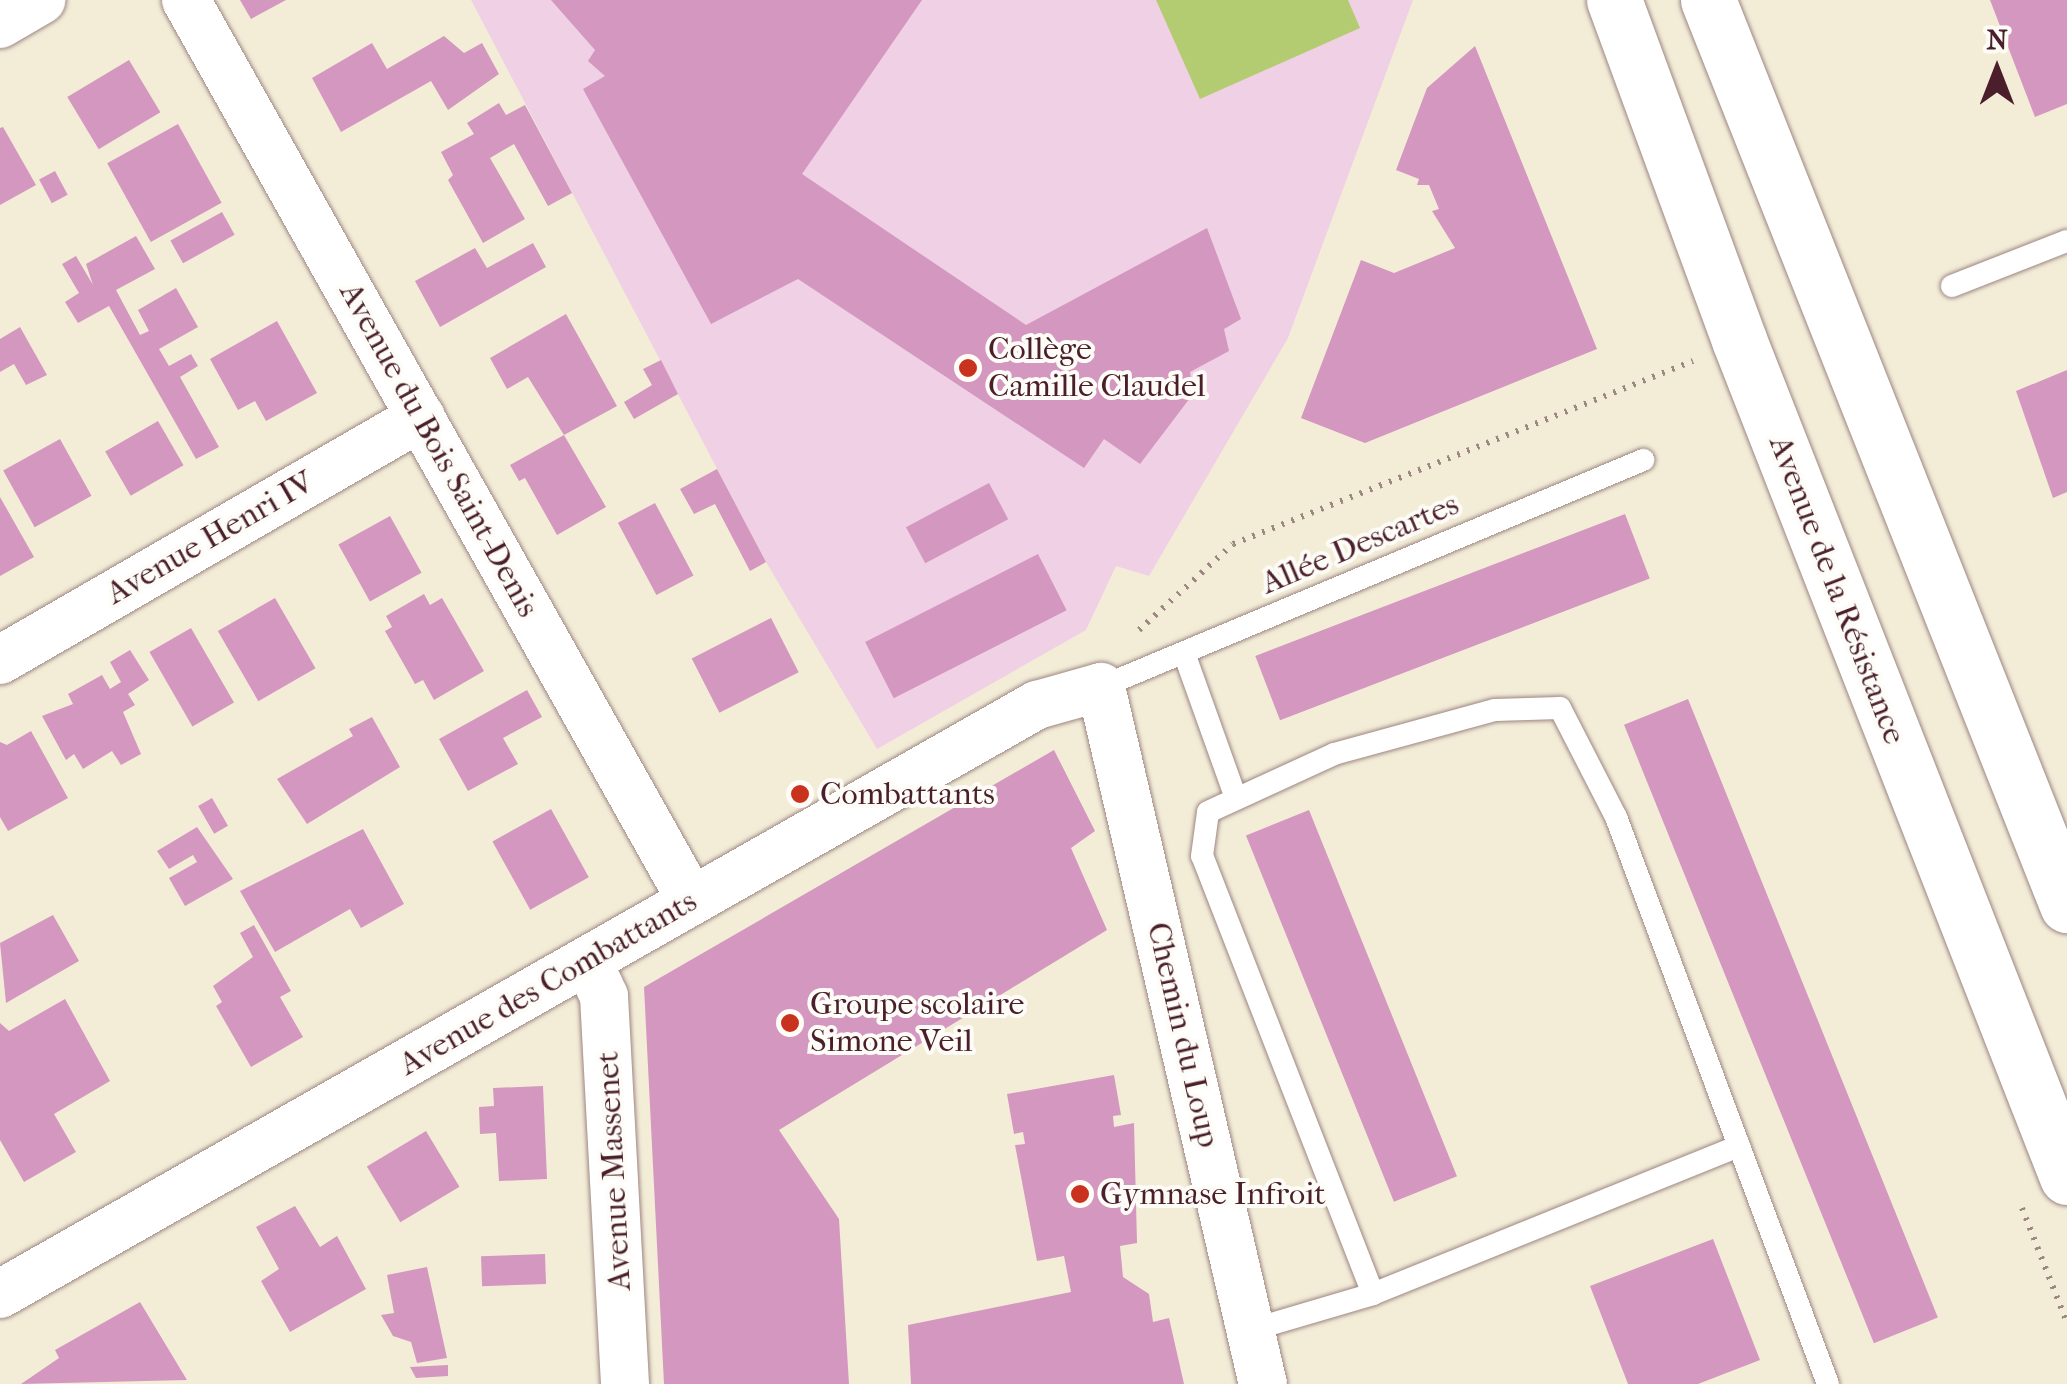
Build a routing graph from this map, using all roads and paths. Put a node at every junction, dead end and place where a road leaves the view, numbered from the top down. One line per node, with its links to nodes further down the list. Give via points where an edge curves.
1 (42, 0): 5 (street)
2 (186, 0): 9 (street, Avenue du Bois Saint-Denis)
3 (1614, 0): 8 (main road, Avenue de la Résistance)
4 (1708, 0): 16 (main road)
5 (0, 24)
6 (2067, 242): 7 (lane)
7 (1952, 286)
8 (1740, 340): 13 (path, via 1233,544 1150,614); 19 (main road, Avenue de la Résistance)
9 (420, 417): 12 (street, Avenue Henri IV); 15 (street, Avenue du Bois Saint-Denis)
10 (1643, 460): 11 (lane, Allée Descartes)
11 (1184, 653): 13 (lane, Allée Descartes); 14 (lane)
12 (0, 660)
13 (1102, 687): 15 (street, Avenue des Combattants, via 1037,705); 22 (street, Chemin du Loup)
14 (1236, 798): 18 (lane, via 1334,754 1495,710 1560,708 1616,817); 21 (lane, via 1208,812 1202,856)
15 (691, 900): 17 (street, Avenue des Combattants)
16 (2067, 904)
17 (588, 962): 20 (street, Avenue des Combattants); 23 (street, Avenue Massenet, via 604,996)
18 (1739, 1146): 21 (lane); 25 (lane)
19 (2067, 1177)
20 (0, 1294)
21 (1373, 1294): 22 (lane)
22 (1251, 1330): 24 (street, Chemin du Loup)
23 (626, 1384)
24 (1263, 1384)
25 (1828, 1384)

